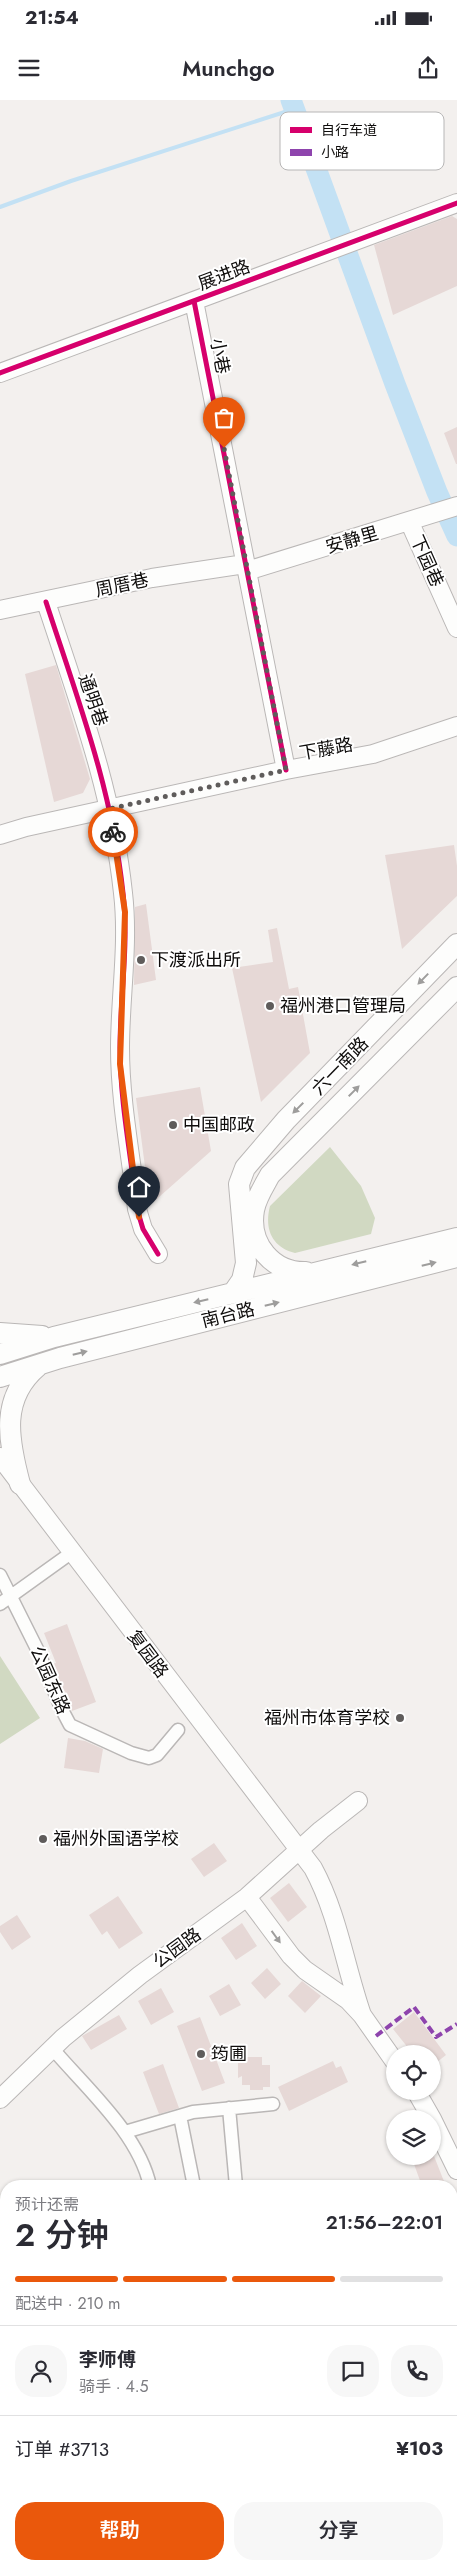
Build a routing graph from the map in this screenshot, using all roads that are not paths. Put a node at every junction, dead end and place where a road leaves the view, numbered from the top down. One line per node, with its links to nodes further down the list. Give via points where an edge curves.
1 (457, 203): 2 (street, 展进路)
2 (194, 301): 3 (street, 展进路); 6 (street, 小巷)
3 (0, 373)
4 (457, 506): 5 (street, 安静里)
5 (418, 520): 6 (street, 安静里); 9 (street, 下园巷)
6 (246, 567): 7 (street, 周厝巷, via 152,578); 11 (street, 小巷)
7 (46, 602): 8 (street, 周厝巷); 12 (street, 通明巷, via 95,748)
8 (0, 610)
9 (457, 628)
10 (457, 726): 11 (street, 下藤路, via 373,754)
11 (286, 770): 12 (street, 下藤路)
12 (109, 809): 13 (street, 下藤路); 17 (street, 通明巷, via 125,912 120,1036 122,1080 137,1209 143,1229)
13 (0, 835)
14 (457, 944): 20 (main road, 六一南路, one-way to 20, via 286,1120 245,1168 239,1184 246,1263 242,1280)
15 (457, 987): 19 (main road, 六一南路, one-way to 15, via 290,1272 265,1255 253,1224 256,1201 270,1175)
16 (457, 1238): 19 (main road, 南台路, one-way to 19)
17 (158, 1254)
18 (457, 1257): 24 (main road, 南台路, one-way to 18)
19 (323, 1272): 20 (main road, 南台路)
20 (233, 1293): 22 (main road, 南台路, one-way to 22)
21 (0, 1333): 22 (main road)
22 (54, 1336): 23 (main road, 南台路)
23 (0, 1354)
24 (42, 1364): 25 (main road, 南台路); 28 (main road, via 26,1376 9,1407 8,1441)
25 (0, 1377)
26 (0, 1456): 28 (street, 复园路)
27 (0, 1467): 28 (main road)
28 (20, 1484): 29 (street, 复园路)
29 (71, 1553): 31 (street); 35 (street, 复园路)
30 (0, 1575): 31 (street, 公园东路)
31 (11, 1597): 32 (street); 33 (street, 公园东路, via 70,1725 149,1758 157,1755)
32 (0, 1604)
33 (178, 1730)
34 (358, 1801): 35 (street, 公园路)
35 (299, 1851): 36 (street, 公园路); 37 (street, 复园路, via 313,1868 326,1895)
36 (247, 1897): 37 (street, one-way to 37, via 291,1956 305,1970 348,2000); 38 (street, 公园路, via 140,1976)
37 (362, 2015): 39 (street)
38 (52, 2048): 40 (street, 公园路); 44 (street)
39 (386, 2049)
40 (0, 2099)
41 (273, 2104): 42 (street)
42 (229, 2108): 43 (street); 49 (street)
43 (180, 2116): 44 (street); 48 (street)
44 (125, 2132): 47 (street, via 146,2168)
45 (441, 2137): 46 (street)
46 (457, 2170)
47 (149, 2180)
48 (193, 2180)
49 (235, 2180)

